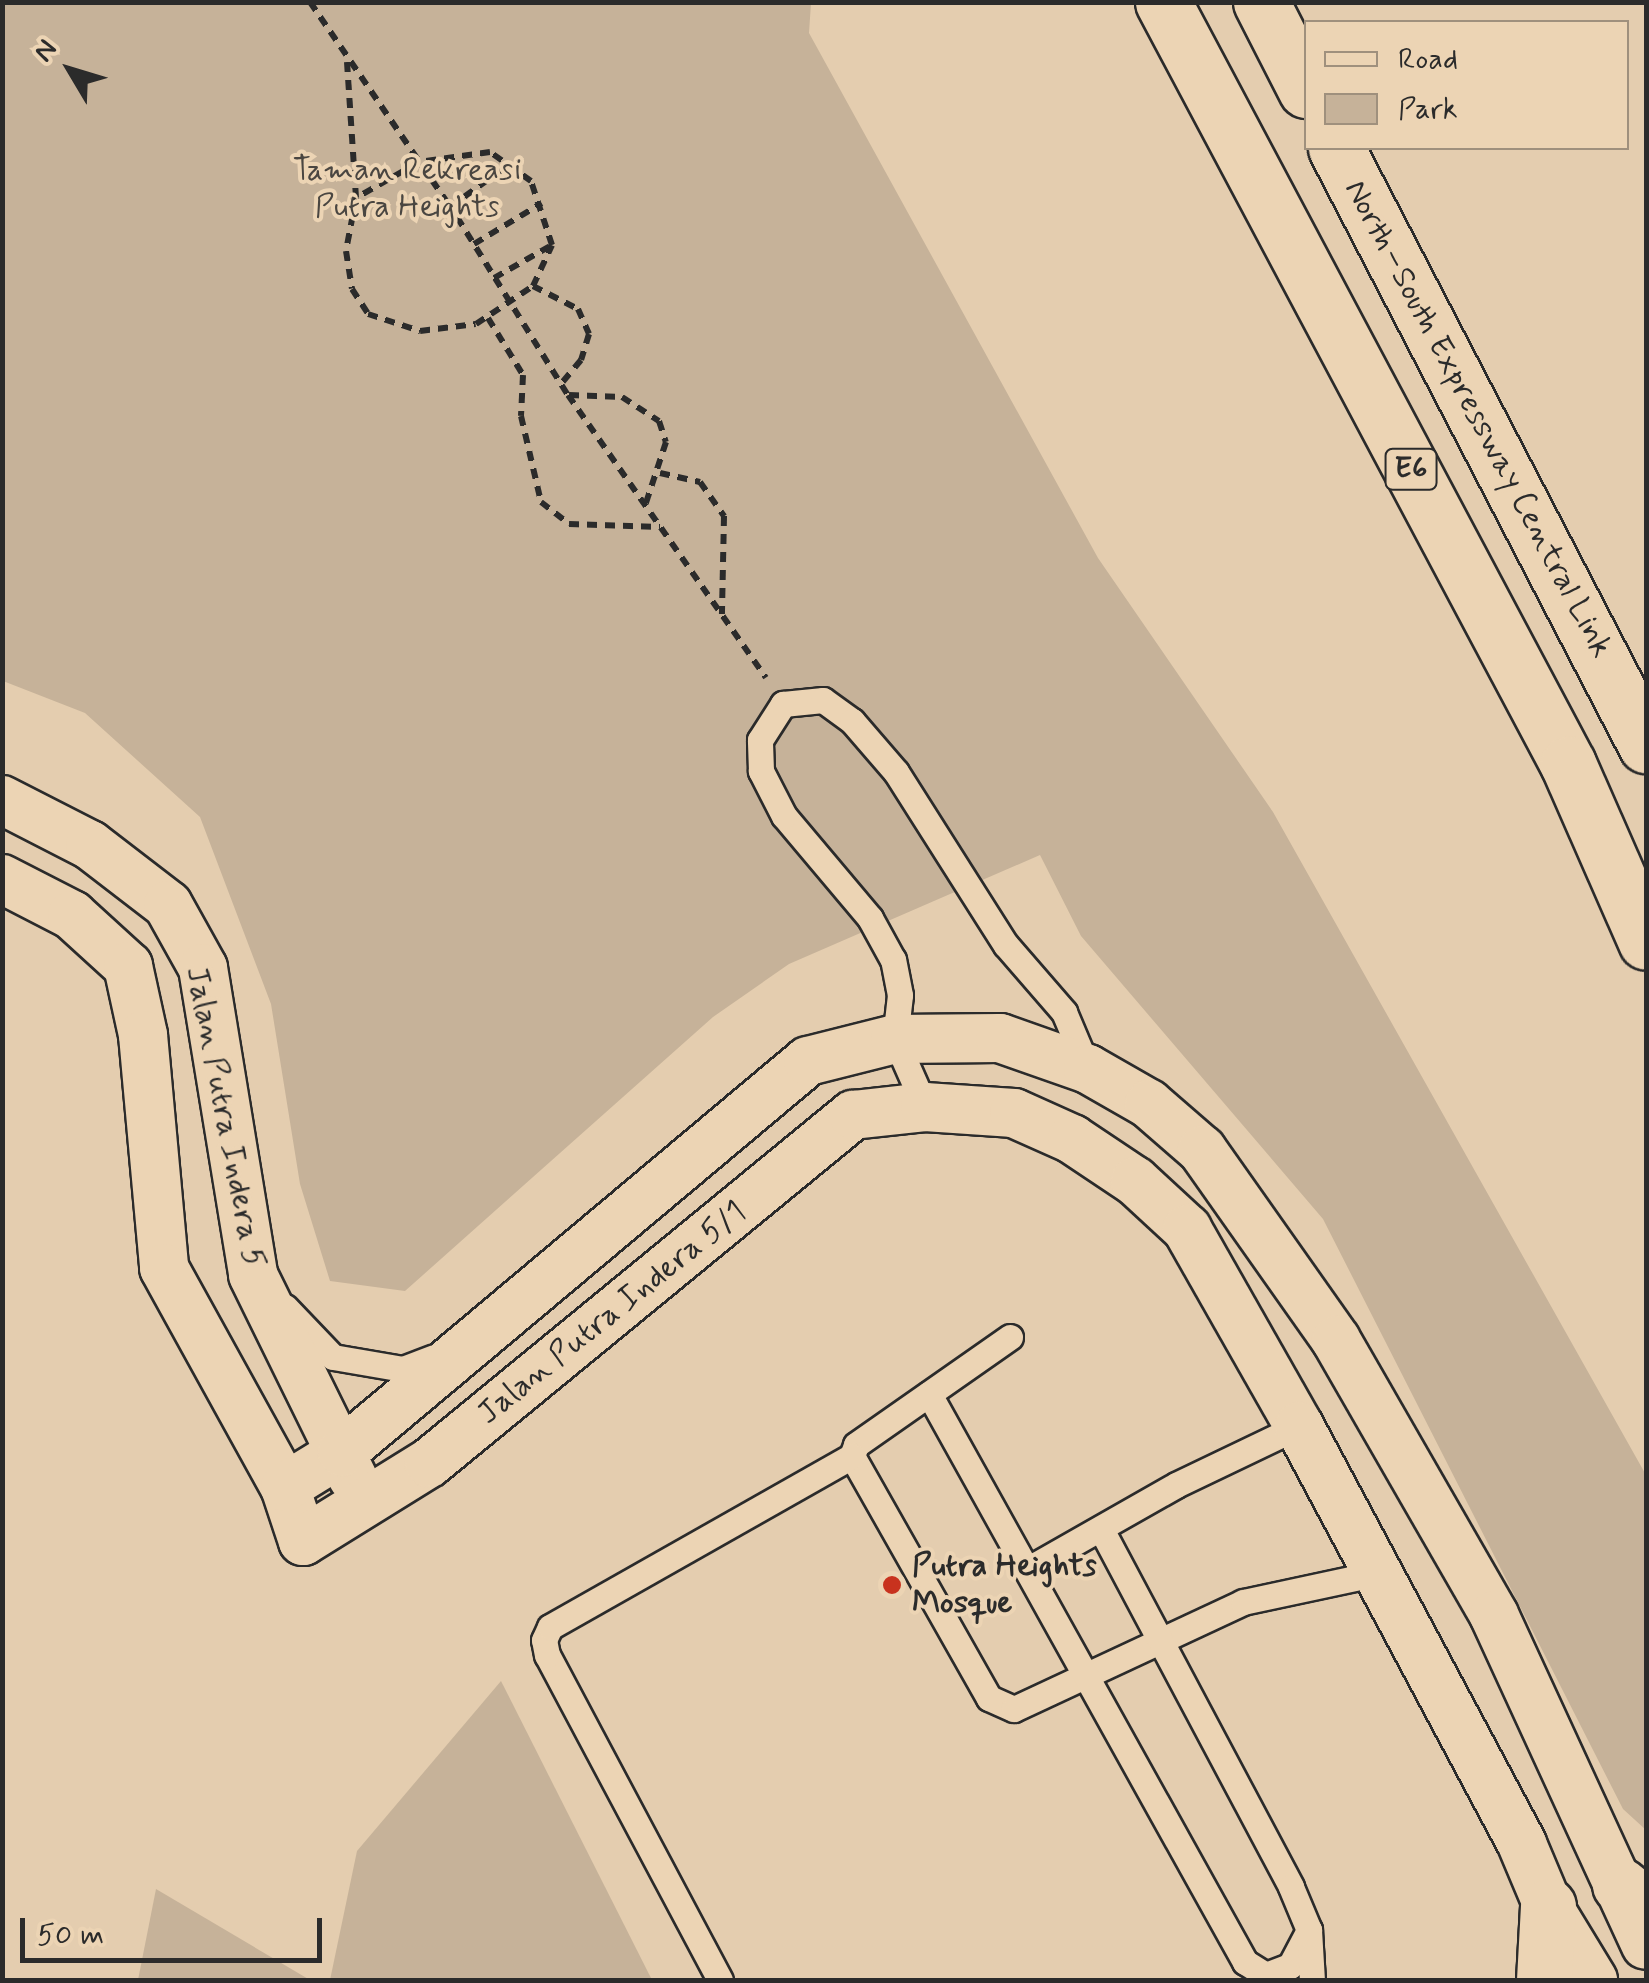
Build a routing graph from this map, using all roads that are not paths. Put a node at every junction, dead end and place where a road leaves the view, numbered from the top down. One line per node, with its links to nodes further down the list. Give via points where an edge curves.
1 (1163, 2): 8 (main road, E6, via 1568,764)
2 (1261, 2): 3 (main road)
3 (1304, 86)
4 (1337, 150): 5 (main road, North–South Expressway Central Link / E6)
5 (1646, 745)
6 (2, 800): 12 (street, Jalan Putra Indera 5, via 90,845 168,905 203,968)
7 (2, 879): 19 (street, Jalan Putra Indera 5, via 72,915 128,966 143,1034 164,1268)
8 (1646, 942)
9 (895, 1039): 10 (street, Jalan Putra Indera 5/1, via 1000,1038); 10 (lane, via 900,995 893,960 870,918 784,816 761,771 760,740 783,704 823,700 852,721 896,772 1006,946 1064,1012); 11 (lane); 14 (street, Jalan Putra Indera 5/1, via 808,1061)
10 (1088, 1069): 27 (street, Jalan Putra Indera 5/1, via 1149,1104 1202,1150 1336,1340 1494,1615)
11 (926, 1108): 16 (street, Jalan Putra Indera 5/1, via 1014,1114 1072,1138 1135,1181 1187,1229); 20 (street, Jalan Putra Indera 5/1, via 853,1114 429,1463)
12 (253, 1275): 14 (lane, via 333,1357 363,1366 403,1369); 17 (street, Jalan Putra Indera 5)
13 (1010, 1337): 15 (lane)
14 (478, 1340): 17 (street, Jalan Putra Indera 5/1)
15 (929, 1394): 18 (lane, via 856,1445); 23 (lane)
16 (1300, 1426): 21 (lane); 24 (street, Jalan Putra Indera 5/1)
17 (342, 1452): 19 (street, Jalan Putra Indera 5/1); 20 (street, Jalan Putra Indera 5)
18 (852, 1456): 26 (lane, via 989,1698 1014,1709); 32 (lane, via 550,1627 544,1640 546,1655)
19 (285, 1486): 22 (street, Jalan Putra Indera 5)
20 (364, 1503): 22 (street, Jalan Putra Indera 5/1)
21 (1101, 1529): 23 (lane); 25 (lane)
22 (303, 1542)
23 (1030, 1568): 26 (lane)
24 (1378, 1573): 25 (lane, via 1243,1602); 28 (street, Jalan Putra Indera 5/1, via 1522,1844)
25 (1158, 1639): 26 (lane); 29 (lane)
26 (1087, 1674): 31 (lane)
27 (1633, 1896): 30 (street, Jalan Putra Indera 5/1)
28 (1548, 1906): 34 (main road); 35 (street, Jalan Putra Indera 5/1)
29 (1310, 1930): 31 (lane, via 1290,1966 1266,1975); 33 (lane)
30 (1646, 1946)
31 (1245, 1971)
32 (720, 1980)
33 (1312, 1980)
34 (1544, 1980)
35 (1593, 1980)

